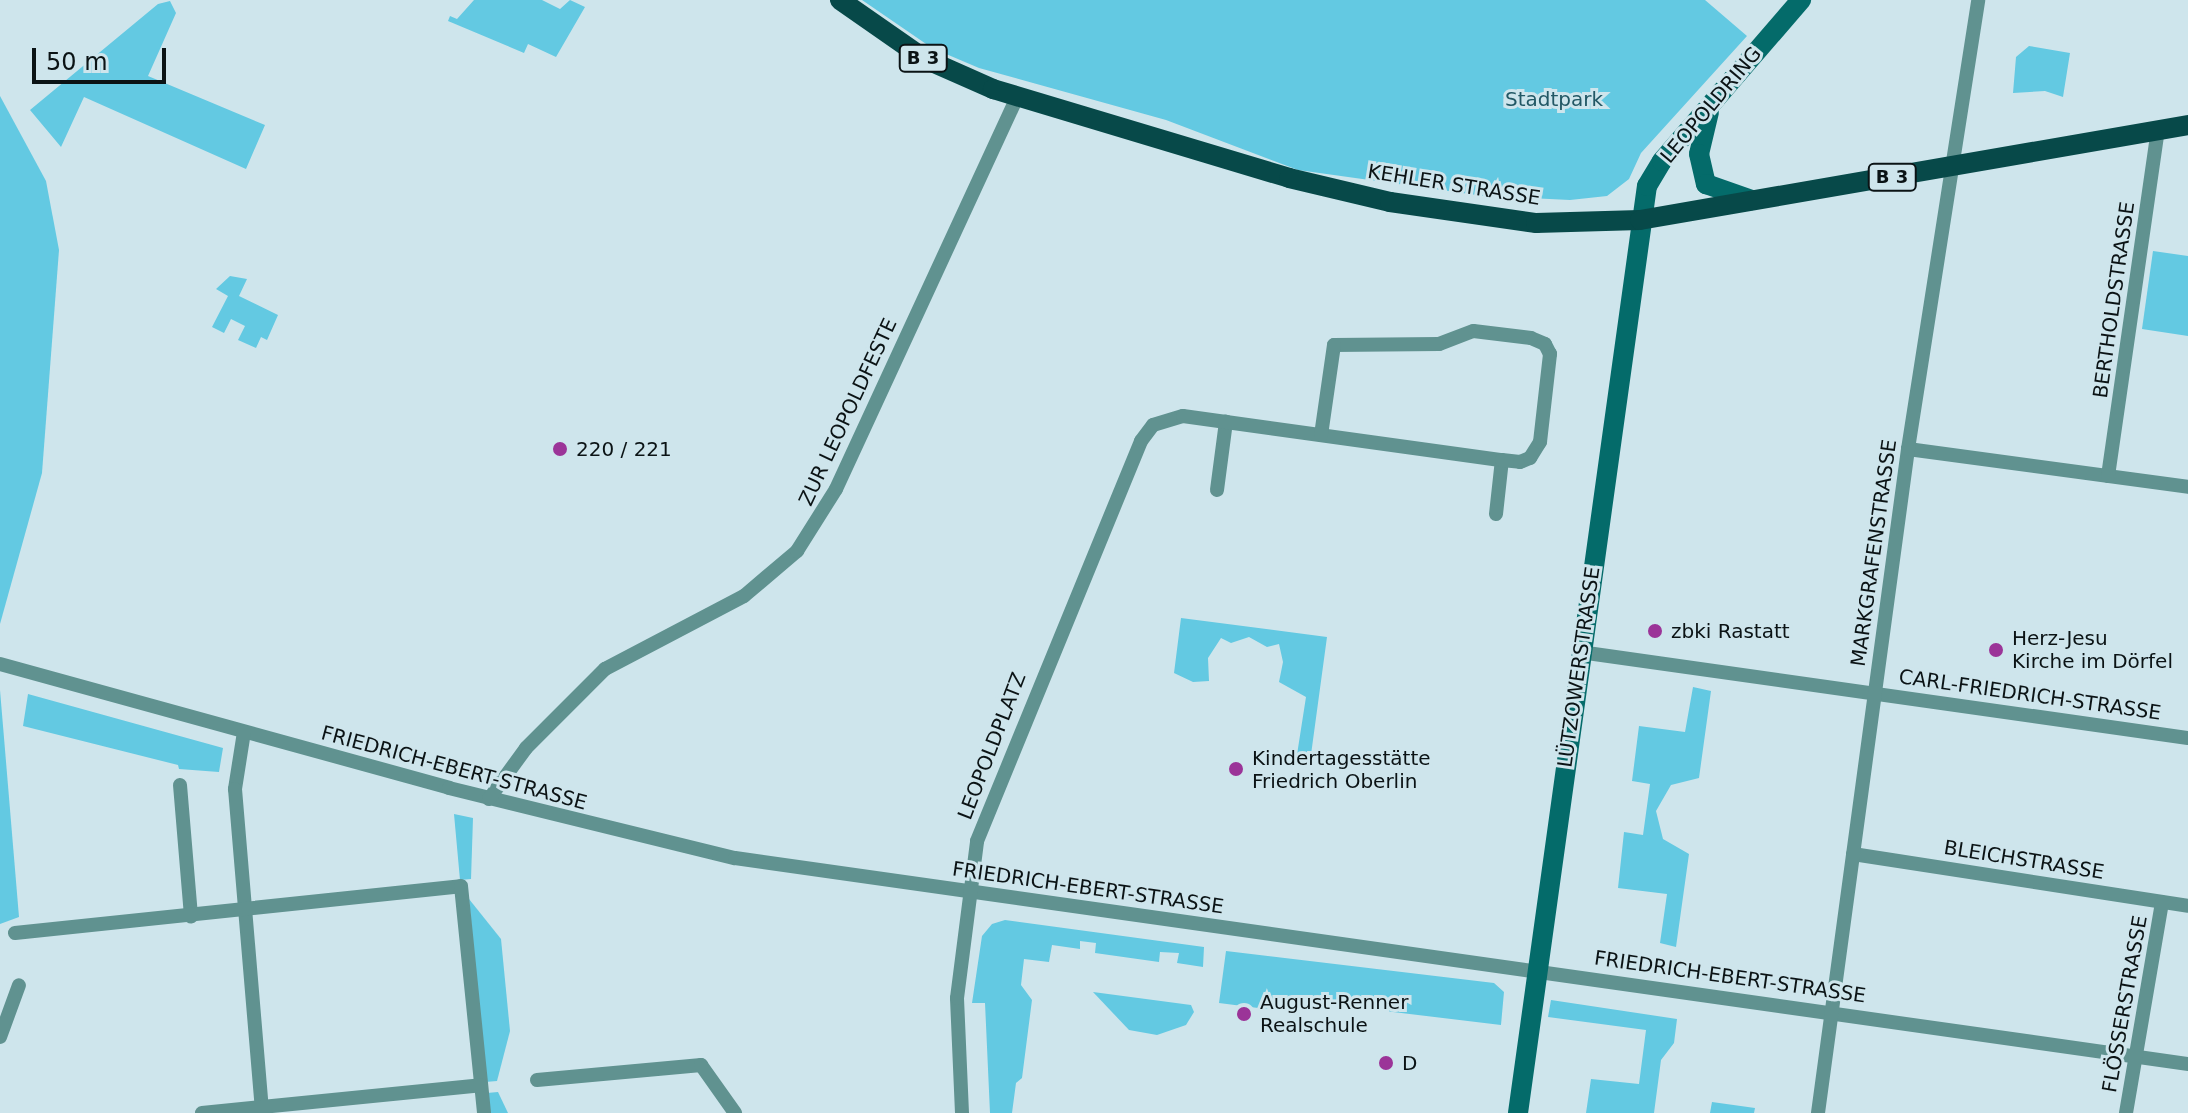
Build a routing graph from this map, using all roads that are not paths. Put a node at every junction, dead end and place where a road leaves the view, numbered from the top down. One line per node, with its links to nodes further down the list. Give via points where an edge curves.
1 (840, 0): 4 (main road, KEHLER STRASSE / B 3, via 923,58)
2 (1801, 0): 5 (main road, LEOPOLDRING)
3 (1978, 0): 8 (street, MARKGRAFENSTRASSE)
4 (1017, 97): 10 (main road, KEHLER STRASSE / B 3, via 1289,178 1390,202 1536,223); 25 (street, ZUR LEOPOLDFESTE, via 836,489 797,551 744,596 605,669 526,748)
5 (1715, 97): 9 (main road, via 1699,145 1706,184); 10 (main road, LEOPOLDRING, via 1654,173)
6 (2188, 125): 7 (main road, KEHLER STRASSE / B 3)
7 (2158, 129): 8 (main road, KEHLER STRASSE / B 3); 15 (street, BERTHOLDSTRASSE)
8 (1953, 167): 9 (main road, KEHLER STRASSE / B 3); 13 (street, MARKGRAFENSTRASSE)
9 (1757, 201): 10 (main road, KEHLER STRASSE / B 3)
10 (1640, 220): 19 (main road, LÜTZOWERSTRASSE)
11 (1226, 422): 12 (street, LEOPOLDPLATZ); 17 (street); 27 (street, LEOPOLDPLATZ, via 1168,418 1153,425 1131,458 991,797)
12 (1321, 435): 14 (street, LEOPOLDPLATZ); 14 (street, via 1334,345 1439,344 1473,331 1531,338 1545,344 1550,354 1540,442 1530,458)
13 (1908, 449): 15 (street); 21 (street, MARKGRAFENSTRASSE)
14 (1502, 460): 18 (street)
15 (2108, 476): 16 (street)
16 (2188, 487)
17 (1217, 490)
18 (1496, 514)
19 (1580, 652): 21 (street, CARL-FRIEDRICH-STRASSE); 33 (main road, LÜTZOWERSTRASSE)
20 (0, 664): 22 (street, FRIEDRICH-EBERT-STRASSE)
21 (1875, 694): 23 (street, CARL-FRIEDRICH-STRASSE); 26 (street, MARKGRAFENSTRASSE)
22 (244, 732): 25 (street, FRIEDRICH-EBERT-STRASSE); 30 (street, via 235,789)
23 (2188, 738)
24 (180, 785): 31 (street)
25 (489, 799): 27 (street, FRIEDRICH-EBERT-STRASSE, via 735,858)
26 (1853, 854): 28 (street, BLEICHSTRASSE); 35 (street, MARKGRAFENSTRASSE)
27 (969, 892): 33 (street, FRIEDRICH-EBERT-STRASSE); 45 (street, LEOPOLDPLATZ, via 957,998)
28 (2162, 902): 29 (street, BLEICHSTRASSE); 37 (street, FLÖSSERSTRASSE)
29 (2188, 906)
30 (245, 909): 31 (street); 40 (street, via 461,886); 41 (street)
31 (191, 917): 32 (street)
32 (15, 933)
33 (1537, 970): 35 (street, FRIEDRICH-EBERT-STRASSE); 46 (main road, LÜTZOWERSTRASSE)
34 (19, 985): 36 (street)
35 (1832, 1013): 37 (street, FRIEDRICH-EBERT-STRASSE); 47 (street, MARKGRAFENSTRASSE)
36 (0, 1037)
37 (2136, 1056): 38 (street, FRIEDRICH-EBERT-STRASSE); 48 (street, FLÖSSERSTRASSE)
38 (2188, 1064)
39 (537, 1080): 44 (street, via 701,1065)
40 (481, 1085): 41 (street); 43 (street)
41 (262, 1110): 42 (street)
42 (202, 1113)
43 (484, 1113)
44 (735, 1113)
45 (962, 1113)
46 (1518, 1113)
47 (1818, 1113)
48 (2126, 1113)

